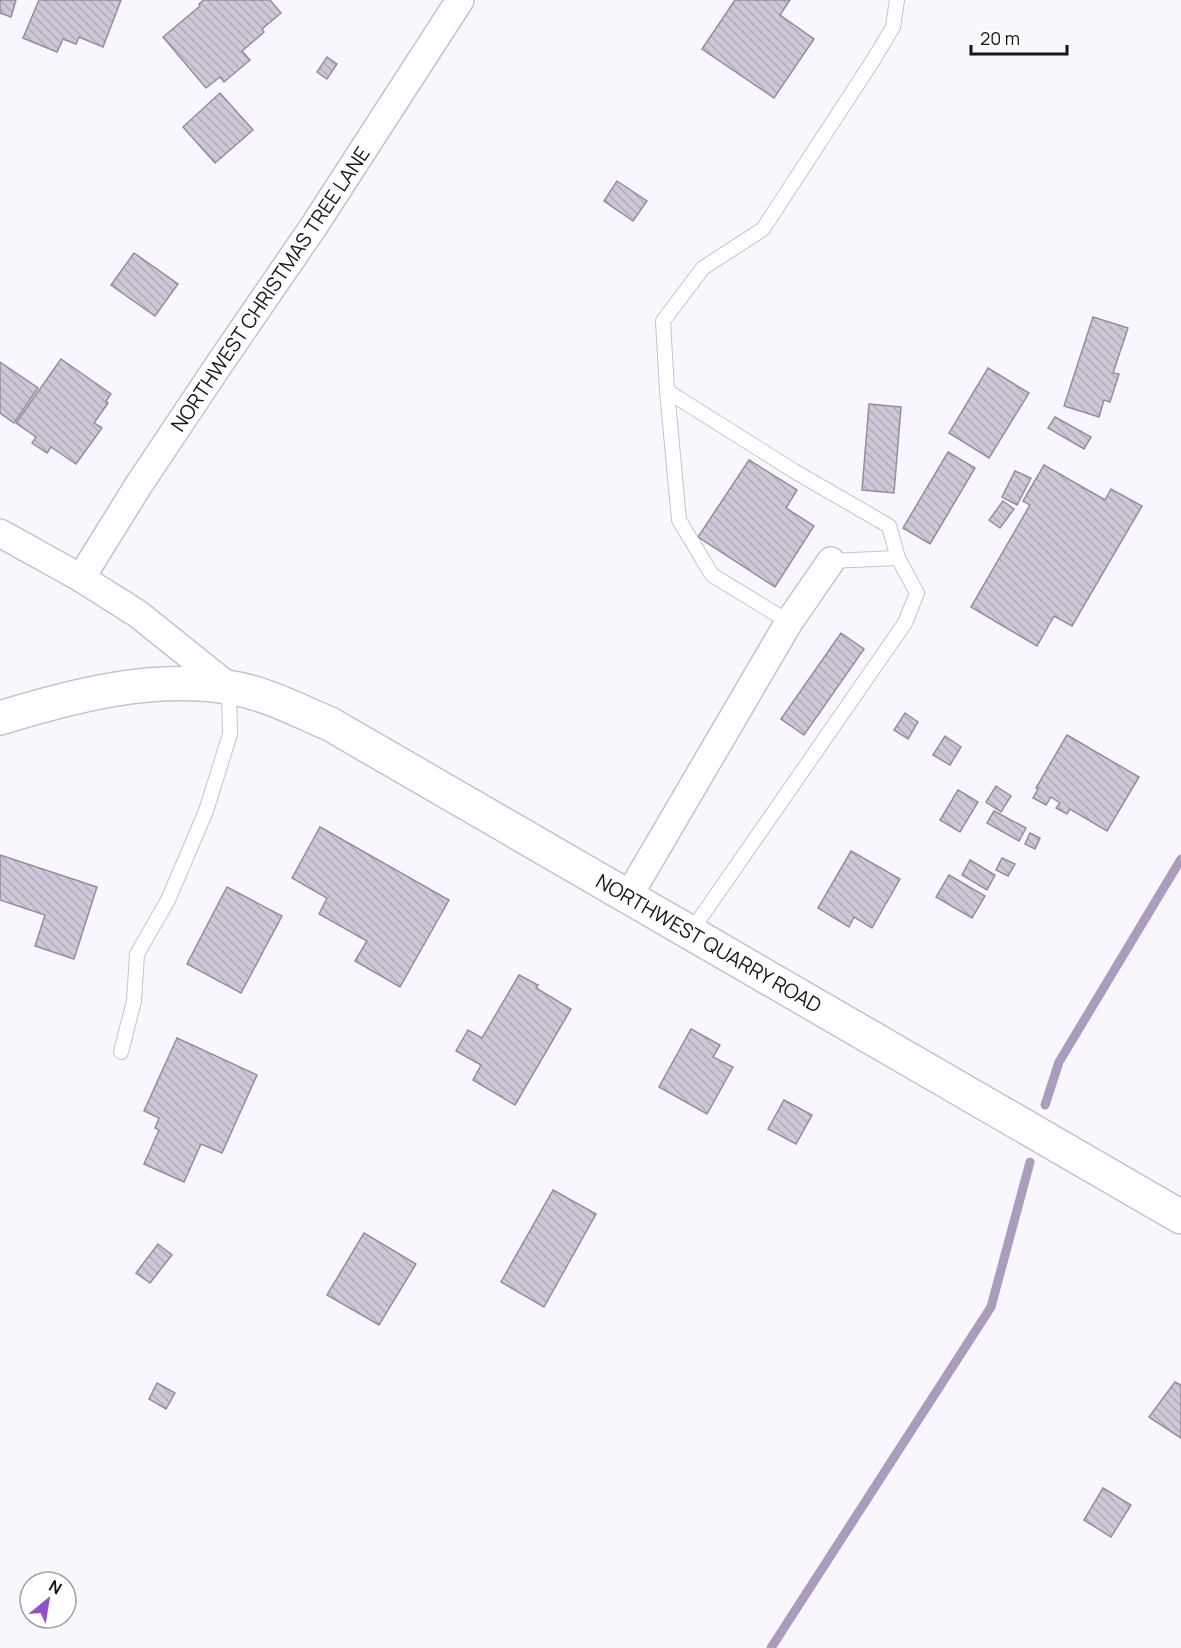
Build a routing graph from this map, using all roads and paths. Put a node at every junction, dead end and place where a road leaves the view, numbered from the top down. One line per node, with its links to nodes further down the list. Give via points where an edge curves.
1 (460, 0): 7 (street, NORTHWEST CHRISTMAS TREE LANE)
2 (897, 0): 3 (lane, via 888,36 763,229 703,268 663,321)
3 (667, 391): 5 (lane, via 889,526); 8 (lane, via 679,520 712,574)
4 (0, 533): 7 (street, NORTHWEST QUARRY ROAD)
5 (898, 558): 6 (lane); 12 (lane, via 916,593 905,623)
6 (831, 561): 8 (street)
7 (81, 578): 9 (street, NORTHWEST QUARRY ROAD, via 138,614)
8 (789, 622): 11 (street)
9 (228, 687): 10 (street, NORTHWEST QUARRY ROAD, via 140,686); 11 (street, NORTHWEST QUARRY ROAD, via 270,699 330,724); 13 (lane, via 230,734 206,811 172,890 137,954 135,1001)
10 (0, 718)
11 (628, 897): 12 (street, NORTHWEST QUARRY ROAD)
12 (690, 933): 14 (street, NORTHWEST QUARRY ROAD)
13 (121, 1052)
14 (1181, 1217)

